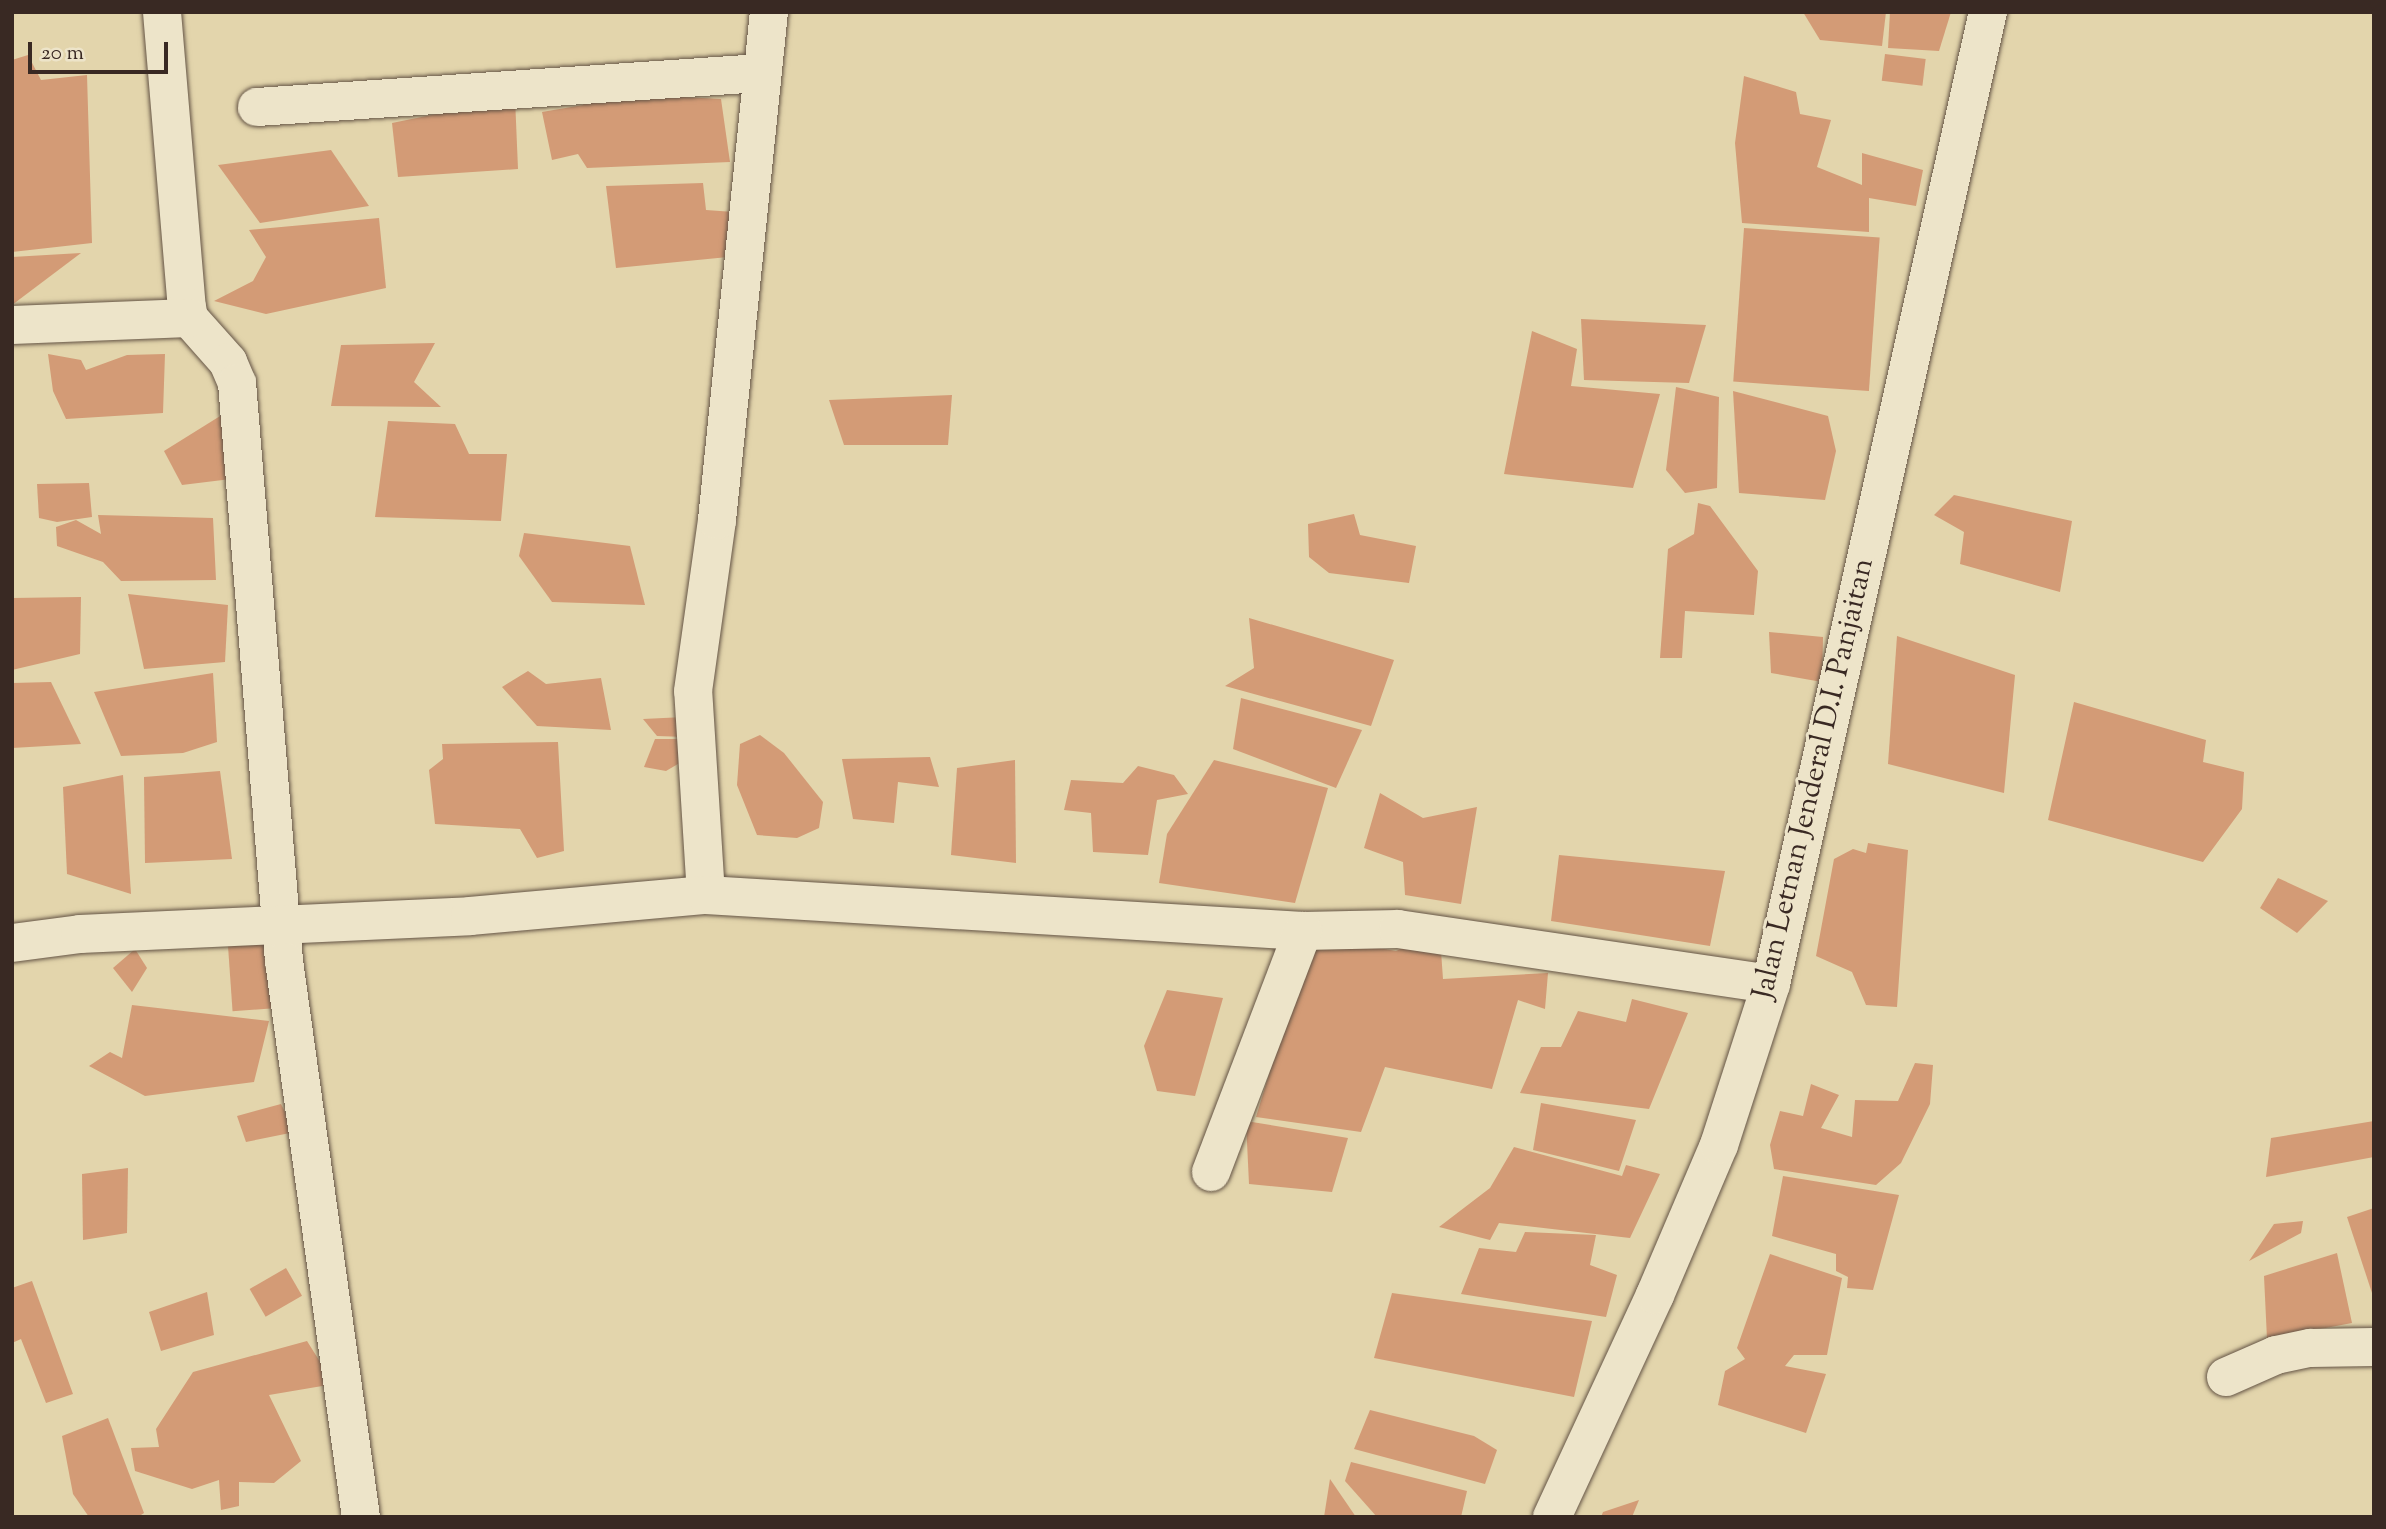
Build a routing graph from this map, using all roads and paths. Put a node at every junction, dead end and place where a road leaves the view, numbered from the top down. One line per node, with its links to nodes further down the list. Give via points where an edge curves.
1 (162, 12): 6 (street, via 181,276)
2 (769, 12): 4 (street)
3 (1988, 12): 12 (street, Jalan Letnan Jenderal D.I. Panjaitan)
4 (761, 73): 5 (street); 8 (street, via 717,520 693,691)
5 (257, 107)
6 (189, 318): 7 (street); 9 (street, via 228,362 237,383)
7 (12, 325)
8 (706, 895): 9 (street, via 470,916); 10 (street)
9 (281, 923): 11 (street, via 80,934); 16 (street, via 321,1250)
10 (1303, 931): 12 (street, via 1398,929); 13 (street)
11 (12, 943)
12 (1771, 984): 17 (street, Jalan Letnan Jenderal D.I. Panjaitan, via 1719,1144)
13 (1211, 1172)
14 (2374, 1347): 15 (street, via 2276,1354)
15 (2226, 1377)
16 (361, 1517)
17 (1552, 1517)

